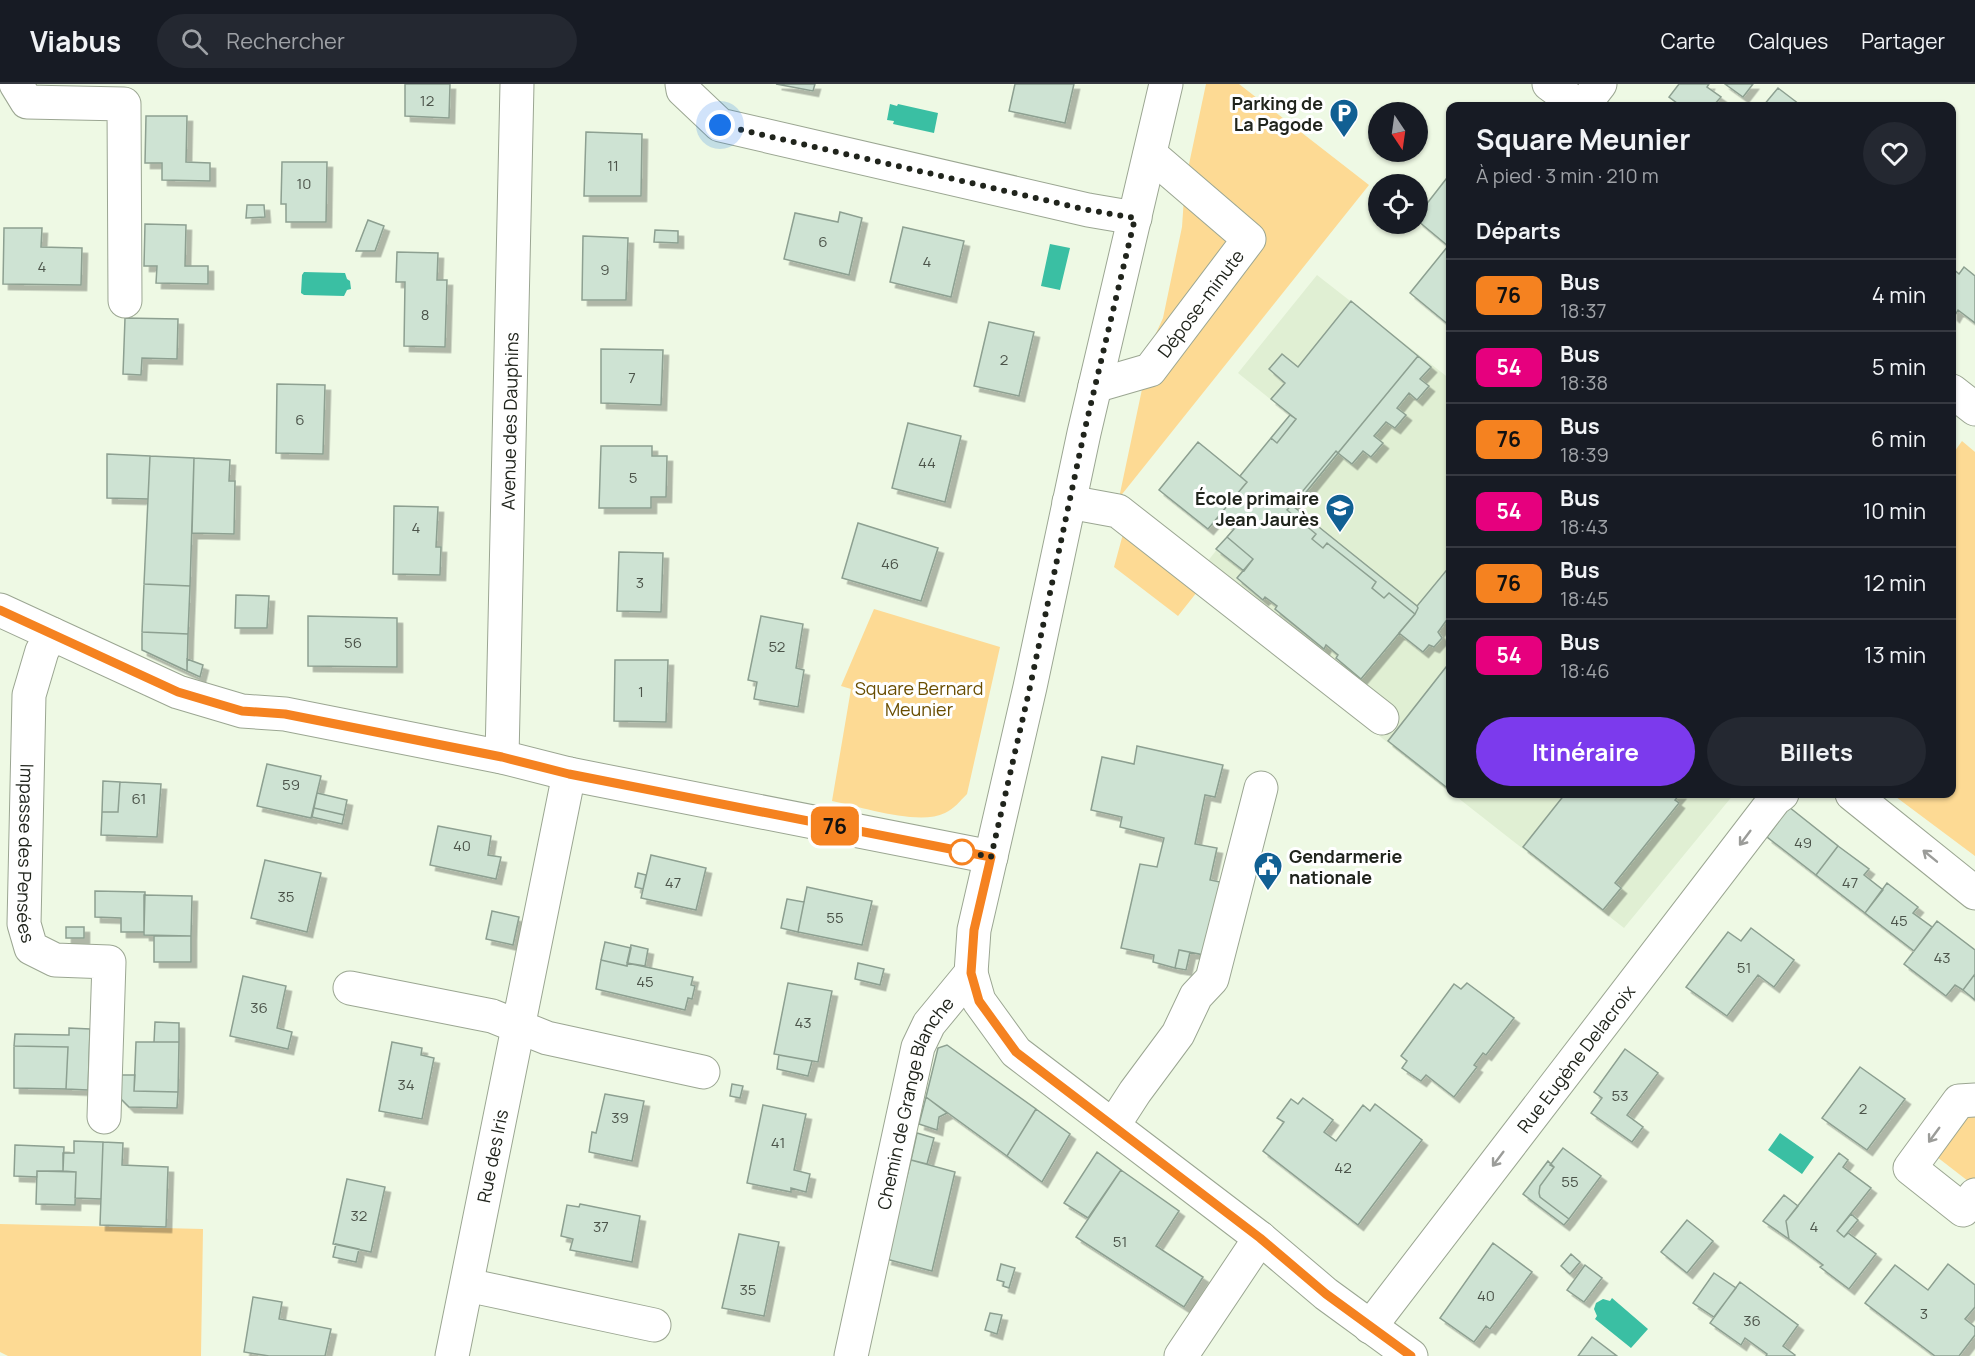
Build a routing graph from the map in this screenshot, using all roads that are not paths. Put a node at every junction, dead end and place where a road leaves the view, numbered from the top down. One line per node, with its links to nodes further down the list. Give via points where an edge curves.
1 (16, 84): 11 (street, via 27,102 124,104)
2 (517, 84): 19 (street, Avenue des Dauphins)
3 (682, 84): 10 (street, via 683,90 720,125)
4 (1166, 84): 9 (street)
5 (1549, 84): 7 (street)
6 (1600, 84): 8 (street)
7 (1575, 102)
8 (1584, 102)
9 (1150, 154): 10 (street); 12 (street, Dépose-minute, via 1250,239 1150,370)
10 (1135, 218): 12 (street)
11 (125, 301)
12 (1095, 386): 15 (street)
13 (1956, 394): 14 (street)
14 (1975, 409)
15 (1069, 502): 18 (street, via 1118,511); 24 (street)
16 (0, 610): 17 (street)
17 (52, 634): 19 (street, via 178,692 242,711 285,714); 31 (street, Impasse des Pensées, via 42,651 29,695 24,924 31,948 55,960 109,962)
18 (1382, 718)
19 (502, 757): 20 (street)
20 (569, 774): 24 (street); 28 (street, Rue des Iris)
21 (1261, 788): 32 (street, via 1212,979 1196,996 1178,1034)
22 (1778, 798): 37 (street, Rue Eugène Delacroix, one-way to 37)
23 (1857, 798): 25 (street, one-way to 23)
24 (991, 857): 26 (street, via 974,930)
25 (1975, 893)
26 (971, 973): 32 (street, via 979,1001 1016,1052); 39 (street, Chemin de Grange Blanche, via 929,1024 918,1047)
27 (350, 988): 28 (street, via 492,1016)
28 (519, 1028): 29 (street, via 547,1038); 35 (street, Rue des Iris)
29 (704, 1072)
30 (1975, 1100): 33 (street, one-way to 33, via 1959,1101 1910,1168 1963,1210)
31 (104, 1117)
32 (1113, 1126): 34 (street)
33 (1975, 1195)
34 (1260, 1238): 37 (street); 40 (street)
35 (467, 1285): 36 (street); 38 (street, Rue des Iris)
36 (654, 1325)
37 (1370, 1327): 41 (street)
38 (452, 1356)
39 (850, 1356)
40 (1181, 1356)
41 (1411, 1356)

